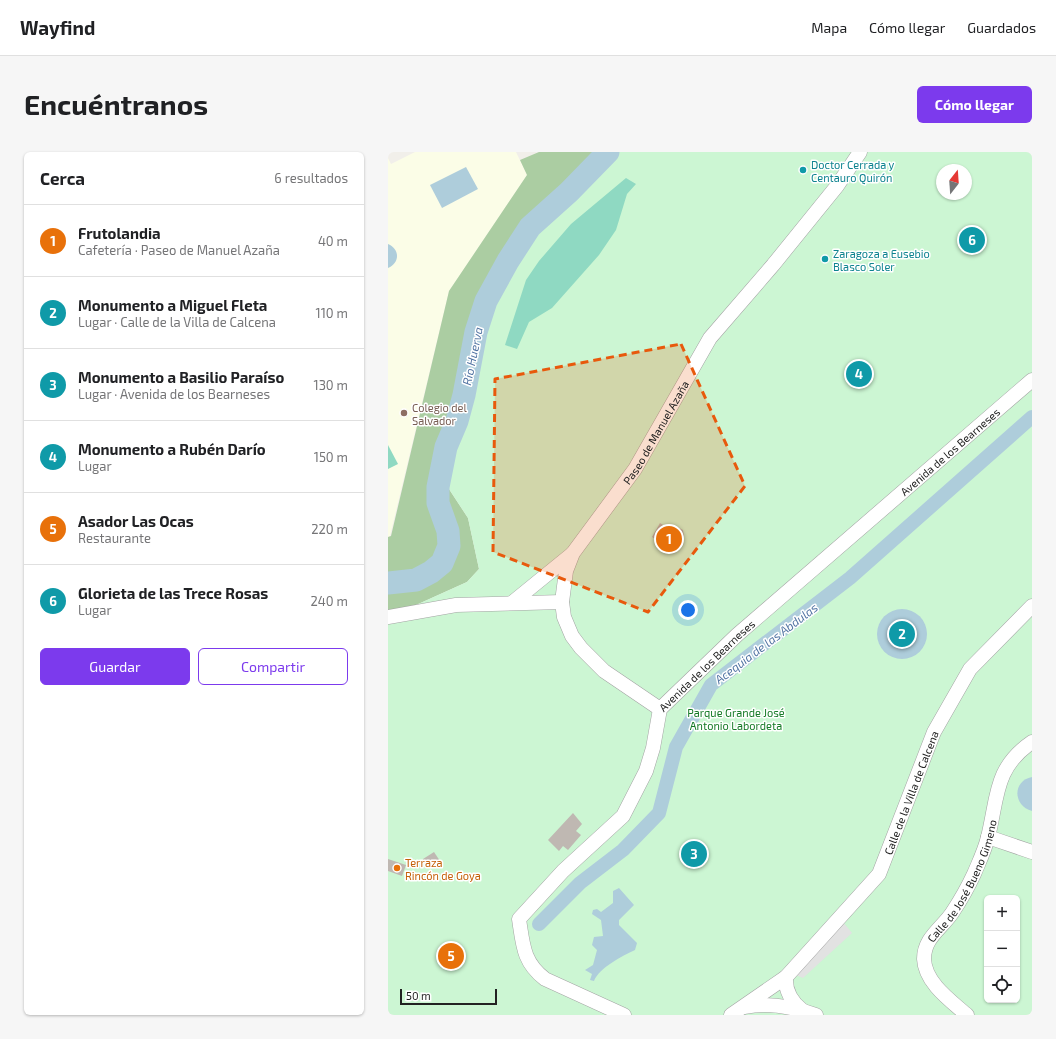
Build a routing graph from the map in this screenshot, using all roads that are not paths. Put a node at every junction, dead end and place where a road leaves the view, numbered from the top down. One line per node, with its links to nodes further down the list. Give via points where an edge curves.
1 (860, 152): 3 (street, Paseo de Manuel Azaña, via 837,186 710,338 635,469)
2 (1032, 380): 8 (street, Avenida de los Bearneses, via 737,635)
3 (573, 553): 4 (street); 5 (street, Paseo de Manuel Azaña, via 566,571)
4 (513, 602): 5 (street); 7 (street, via 456,605)
5 (562, 602): 8 (street, Paseo de Manuel Azaña, via 564,617 572,636 581,648 604,671)
6 (1032, 606): 12 (street, Calle de la Villa de Calcena, via 970,669 934,732 879,874)
7 (388, 617)
8 (660, 709): 15 (street, Avenida de los Bearneses, via 646,771 623,816 563,871 519,919 525,956 536,972 545,979)
9 (1032, 742): 10 (street, Calle de José Bueno Gimeno, via 1009,762 997,789)
10 (988, 837): 11 (street); 17 (street, Calle de José Bueno Gimeno, via 970,882 951,914 928,941 925,949 925,965 929,975 947,997)
11 (1032, 852)
12 (786, 977): 13 (street, via 788,992); 14 (street, Calle de la Villa de Calcena)
13 (802, 1010): 14 (street, via 762,1005); 16 (street)
14 (736, 1012)
15 (624, 1015)
16 (816, 1015)
17 (967, 1015)

